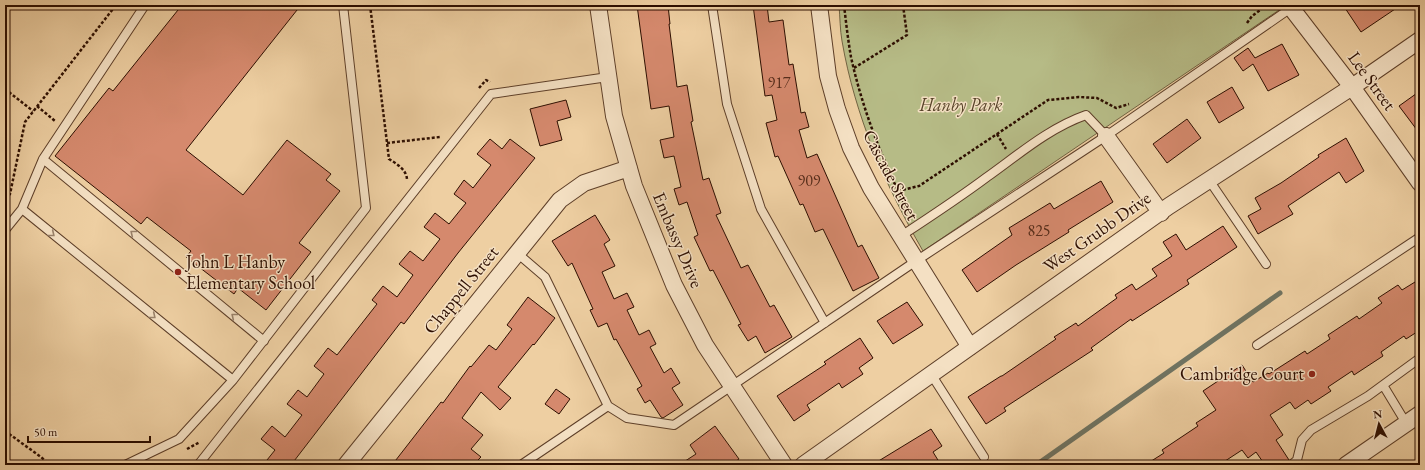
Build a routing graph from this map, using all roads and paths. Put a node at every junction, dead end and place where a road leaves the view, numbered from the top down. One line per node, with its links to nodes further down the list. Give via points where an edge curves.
1 (116, 5): 15 (path)
2 (145, 5): 17 (lane)
3 (343, 5): 36 (lane, via 366,208)
4 (598, 5): 12 (street, Embassy Drive)
5 (712, 5): 35 (lane, via 727,104 761,209)
6 (819, 5): 30 (street, Cascade Street, via 827,68 836,110 871,188)
7 (844, 5): 11 (path)
8 (903, 5): 11 (path, via 907,35)
9 (1290, 7): 13 (street, Lee Street); 19 (lane)
10 (1420, 40): 13 (street, West Grubb Drive)
11 (854, 68): 28 (path, via 879,148)
12 (608, 77): 22 (street, Embassy Drive, via 614,116); 51 (lane, via 491,94)
13 (1352, 87): 23 (street, Lee Street); 24 (street, West Grubb Drive)
14 (5, 89): 16 (path)
15 (37, 106): 16 (path); 17 (path)
16 (33, 111): 25 (path, via 25,122 10,194)
17 (63, 128): 20 (lane)
18 (996, 134): 21 (path)
19 (1106, 136): 21 (lane, via 1086,115 1069,121); 27 (street); 33 (lane)
20 (43, 159): 26 (lane); 36 (lane, one-way to 20)
21 (1013, 159): 28 (lane)
22 (629, 168): 32 (street, Chappell Street, via 584,184 560,200); 43 (street, Embassy Drive, via 674,285 705,345)
23 (1418, 176)
24 (1209, 180): 27 (street, West Grubb Drive); 34 (lane)
25 (5, 199)
26 (22, 209): 29 (lane); 41 (lane, one-way to 41)
27 (1161, 213): 38 (street, West Grubb Drive)
28 (916, 226): 30 (lane)
29 (5, 230)
30 (901, 236): 33 (street, Cascade Street)
31 (1420, 237): 37 (lane)
32 (517, 253): 44 (lane, via 545,277); 52 (street, Chappell Street)
33 (916, 261): 35 (lane); 38 (street, Cascade Street)
34 (1266, 264)
35 (825, 323): 43 (lane)
36 (264, 340): 41 (lane)
37 (1257, 345)
38 (970, 347): 40 (street, West Grubb Drive)
39 (1420, 358): 42 (lane)
40 (931, 374): 48 (lane); 55 (street, West Grubb Drive)
41 (233, 380): 50 (lane, via 179,439)
42 (1383, 385): 46 (lane); 56 (lane, via 1311,430 1302,440 1297,460)
43 (732, 386): 44 (lane, via 674,425 628,418); 54 (street, Embassy Drive)
44 (608, 406): 53 (lane)
45 (1420, 414): 46 (street)
46 (1406, 423): 57 (street)
47 (5, 431): 49 (path)
48 (984, 457)
49 (50, 465)
50 (125, 465)
51 (198, 465)
52 (346, 465)
53 (521, 465)
54 (784, 465)
55 (803, 465)
56 (1291, 465)
57 (1346, 465)

